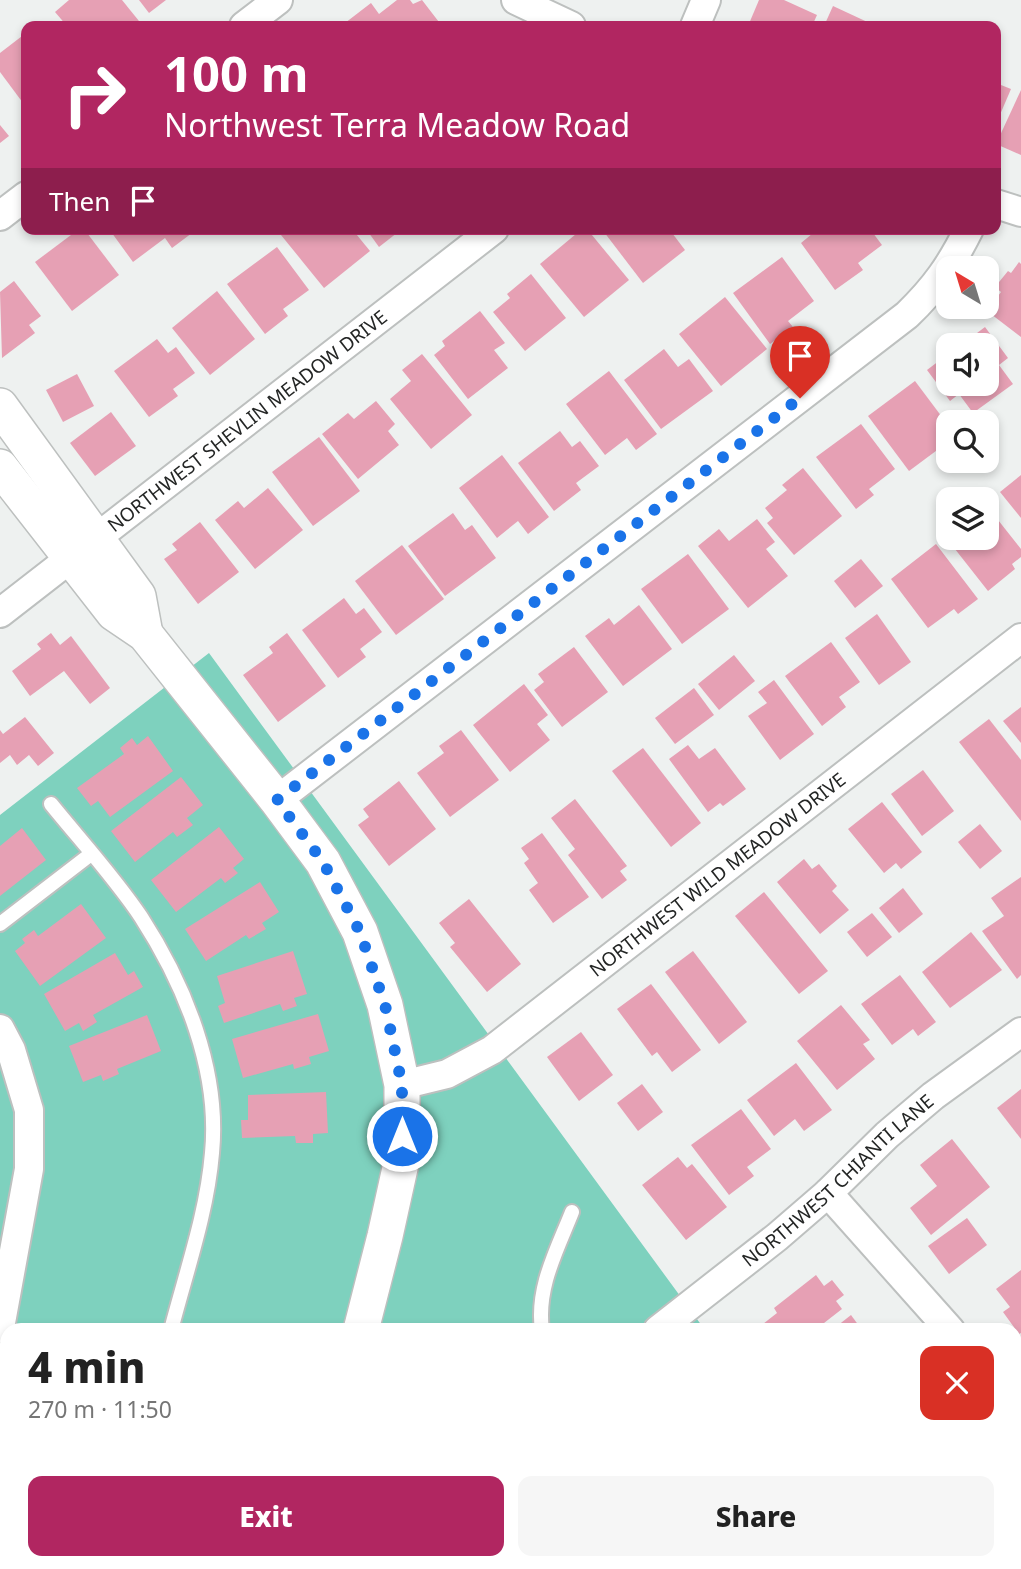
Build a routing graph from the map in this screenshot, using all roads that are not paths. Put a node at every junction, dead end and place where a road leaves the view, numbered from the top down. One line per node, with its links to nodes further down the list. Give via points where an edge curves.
1 (278, 0): 4 (street)
2 (516, 0): 5 (street)
3 (706, 0): 6 (street)
4 (251, 21)
5 (560, 21)
6 (697, 21)
7 (21, 200): 10 (street)
8 (1001, 206): 9 (street)
9 (1021, 212)
10 (0, 216)
11 (486, 235): 15 (street, NORTHWEST SHEVLIN MEADOW DRIVE)
12 (966, 235): 18 (street, via 934,289 907,315)
13 (0, 406): 15 (street)
14 (0, 467): 15 (street)
15 (84, 549): 16 (street, NORTHWEST SHEVLIN MEADOW DRIVE); 18 (street, via 114,613 145,634)
16 (0, 613)
17 (1021, 638): 24 (street, NORTHWEST WILD MEADOW DRIVE, via 492,1050 447,1074)
18 (277, 800): 24 (street, via 323,862 360,932 385,1005)
19 (51, 804): 20 (lane)
20 (91, 854): 21 (lane); 28 (lane, via 139,915 167,962 191,1016 206,1068 214,1115 208,1189)
21 (0, 924)
22 (0, 1029): 27 (street, via 29,1110 29,1169)
23 (1021, 1032): 25 (street, NORTHWEST CHIANTI LANE, via 933,1096)
24 (402, 1085): 29 (street, via 402,1159)
25 (828, 1193): 31 (street, NORTHWEST CHIANTI LANE); 32 (street)
26 (572, 1212): 30 (lane, via 544,1283)
27 (1, 1323)
28 (173, 1323)
29 (362, 1323)
30 (541, 1323)
31 (667, 1323)
32 (944, 1323)

